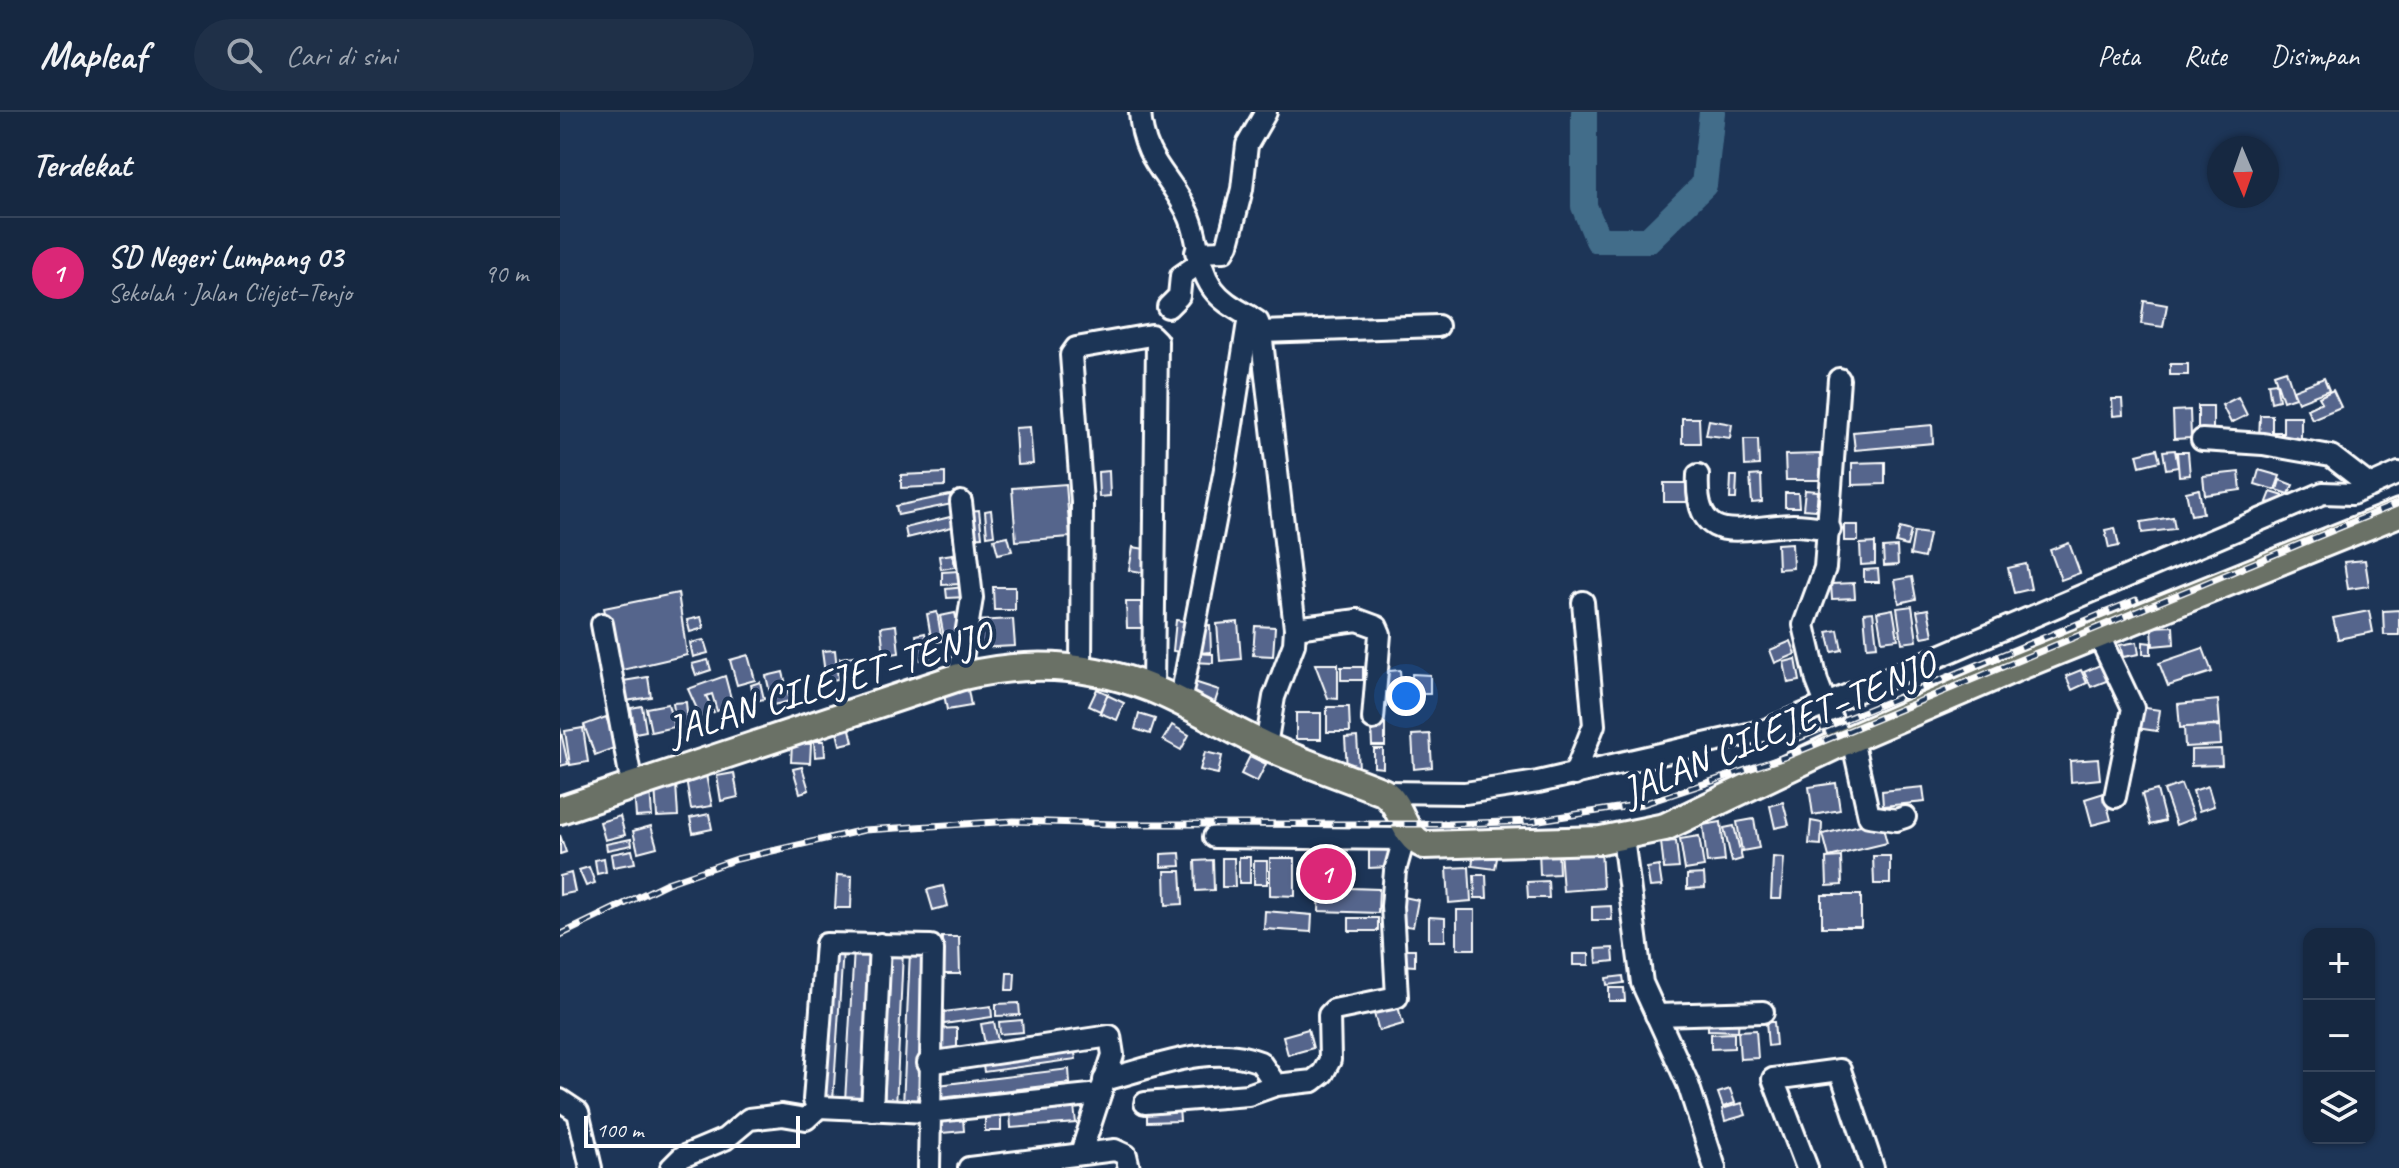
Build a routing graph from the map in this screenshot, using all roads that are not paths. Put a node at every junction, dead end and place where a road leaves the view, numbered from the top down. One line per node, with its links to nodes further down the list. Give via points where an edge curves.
1 (1140, 112): 3 (street, via 1141,137 1191,219)
2 (1266, 112): 3 (street, via 1247,145 1228,244 1224,251)
3 (1198, 258): 4 (street, via 1181,276 1179,296); 5 (street, via 1221,298)
4 (1168, 307)
5 (1255, 324): 6 (street); 17 (street); 22 (street)
6 (1438, 326)
7 (1839, 379): 14 (street)
8 (2202, 440): 11 (street, via 2331,456)
9 (2399, 473): 11 (street)
10 (1698, 475): 14 (street, via 1697,500 1714,527)
11 (2370, 486): 23 (street, via 2347,495 2323,493)
12 (961, 502): 20 (street, via 972,598)
13 (2399, 513): 18 (main road, JALAN CILEJET–TENJO)
14 (1830, 529): 23 (street, via 1822,584 1804,625)
15 (1583, 602): 27 (street, via 1594,725)
16 (602, 624): 28 (street)
17 (1295, 628): 24 (street, via 1358,620 1377,627); 26 (street)
18 (2099, 636): 25 (main road, JALAN CILEJET–TENJO); 30 (street, via 2133,708)
19 (1081, 669): 20 (main road, JALAN CILEJET–TENJO, via 1014,667); 21 (main road, JALAN CILEJET–TENJO); 21 (street, via 1082,502 1071,355 1076,348 1151,335 1157,341)
20 (959, 677): 28 (main road, JALAN CILEJET–TENJO)
21 (1153, 689): 22 (main road, JALAN CILEJET–TENJO)
22 (1180, 703): 26 (main road, JALAN CILEJET–TENJO)
23 (1826, 705): 25 (street); 27 (street, via 1766,730)
24 (1373, 719)
25 (1846, 741): 32 (street, via 1869,816); 34 (main road, JALAN CILEJET–TENJO, via 1690,818)
26 (1266, 746): 29 (main road, JALAN CILEJET–TENJO)
27 (1574, 775): 29 (street, via 1465,793)
28 (632, 785): 31 (main road, JALAN CILEJET–TENJO)
29 (1383, 792): 35 (main road, via 1394,801)
30 (2115, 797)
31 (560, 810)
32 (1905, 817)
33 (1214, 837): 35 (street)
34 (1623, 838): 35 (main road, JALAN CILEJET–TENJO, via 1433,847); 38 (street, via 1642,983)
35 (1410, 840): 40 (street, via 1395,871 1392,906 1397,997 1334,1010 1327,1022 1331,1052 1323,1073 1304,1083)
36 (880, 944): 39 (street, via 933,950); 44 (street, via 825,947 814,1100); 45 (street)
37 (1763, 1012): 38 (street)
38 (1656, 1015): 54 (street, via 1688,1084)
39 (928, 1063): 41 (street, via 1105,1035 1114,1039); 46 (street)
40 (1276, 1085): 41 (street, via 1260,1062 1210,1055 1167,1062); 43 (street, via 1248,1095)
41 (1102, 1087): 46 (street); 47 (street)
42 (560, 1100): 49 (street, via 578,1112)
43 (1145, 1103)
44 (819, 1107): 45 (street); 50 (street, via 806,1119 749,1119 725,1139 682,1157)
45 (872, 1110): 46 (street)
46 (927, 1112): 51 (street)
47 (1081, 1153): 48 (street); 53 (street, via 1115,1150 1126,1155)
48 (1058, 1162): 52 (street)
49 (591, 1168)
50 (671, 1168)
51 (929, 1168)
52 (969, 1168)
53 (1129, 1168)
54 (1715, 1168)
55 (1807, 1168): 56 (street, via 1773,1079 1840,1070)
56 (1873, 1168)

